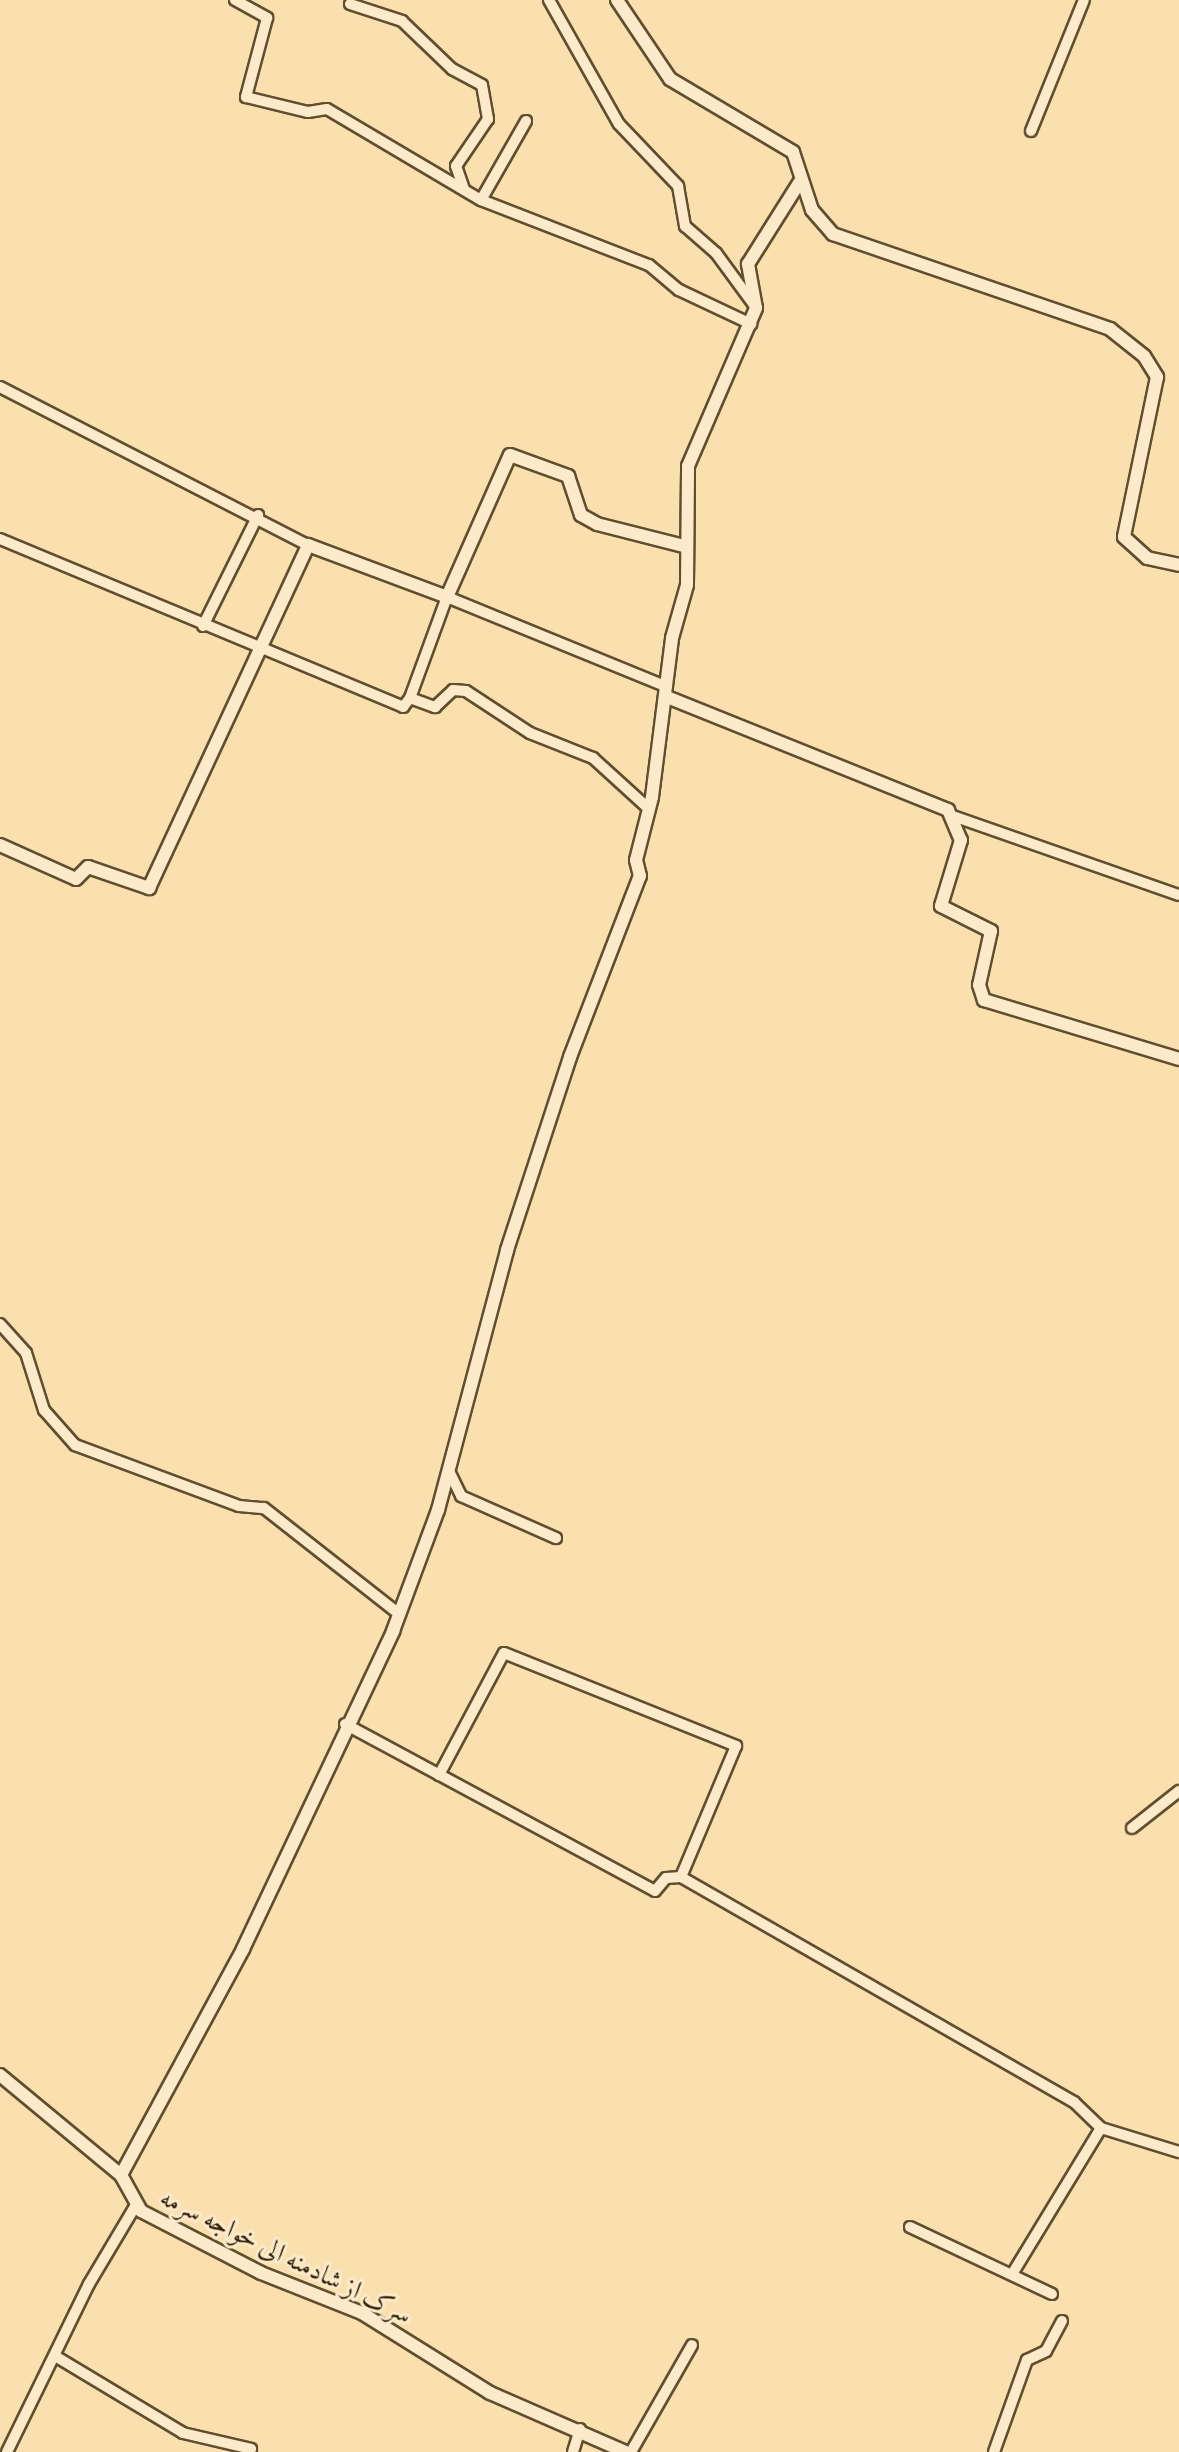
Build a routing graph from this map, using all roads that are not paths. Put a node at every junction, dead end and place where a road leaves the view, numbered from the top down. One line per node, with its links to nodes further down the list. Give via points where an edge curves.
1 (235, 0): 9 (street, via 267,18 246,97 308,112 327,109)
2 (550, 0): 11 (street, via 619,124 678,186 685,226 716,253)
3 (617, 0): 8 (street, via 670,79 793,152)
4 (1084, 0): 7 (street)
5 (349, 5): 9 (street, via 402,21 452,69 482,85 488,119 456,166)
6 (526, 121): 10 (street)
7 (1031, 131)
8 (799, 183): 11 (street, via 748,264); 18 (street, via 833,234 1110,330 1144,356 1157,377 1124,537 1147,558)
9 (464, 190): 10 (street)
10 (481, 200): 12 (street, via 649,265 679,290)
11 (757, 308): 12 (street)
12 (751, 324): 17 (street, via 688,466)
13 (0, 387): 14 (street, via 80,423 162,474)
14 (258, 515): 16 (street); 20 (street)
15 (0, 539): 20 (street)
16 (308, 545): 19 (street); 21 (street)
17 (684, 546): 19 (street, via 597,524 581,515 568,476 510,455); 22 (street, via 687,585)
18 (1179, 565)
19 (447, 597): 22 (street); 23 (street)
20 (203, 626): 21 (street, via 253,648)
21 (261, 645): 23 (street, via 402,706); 26 (street, via 149,888 88,867 75,879)
22 (666, 691): 24 (street); 25 (street)
23 (410, 698): 24 (street, via 435,707 453,690 466,691 530,733 593,758)
24 (649, 808): 30 (street, via 636,860 640,876 570,1057 507,1250)
25 (953, 816): 27 (street); 28 (street, via 961,840 941,906 991,931 979,985 984,1000 1000,1010)
26 (0, 845)
27 (1179, 895)
28 (1179, 1059)
29 (0, 1324): 32 (street, via 26,1353 44,1410 75,1445 239,1506 264,1508)
30 (449, 1471): 31 (street, via 461,1496); 32 (street)
31 (556, 1538)
32 (399, 1614): 33 (street)
33 (345, 1724): 34 (street); 41 (street, via 243,1948)
34 (439, 1775): 37 (street, via 655,1891 666,1878); 37 (street, via 504,1653 736,1746)
35 (1179, 1791): 36 (street)
36 (1132, 1828)
37 (681, 1877): 39 (street, via 1074,2102)
38 (0, 2075): 41 (street, سرک از شادمنه الی خواجه سرمه)
39 (1101, 2128): 40 (street); 44 (street)
40 (1179, 2152)
41 (121, 2175): 42 (street, سرک از شادمنه الی خواجه سرمه)
42 (136, 2206): 48 (street); 49 (street, سرک از شادمنه الی خواجه سرمه, via 261,2273 362,2313 490,2393)
43 (910, 2227): 44 (street)
44 (1014, 2272): 45 (street)
45 (1052, 2294)
46 (1062, 2322): 55 (street, via 1046,2351 1027,2360)
47 (692, 2346): 54 (street)
48 (55, 2356): 50 (street, via 183,2433); 51 (street)
49 (580, 2429): 52 (street); 53 (street, سرک از شادمنه الی خواجه سرمه)
50 (251, 2449)
51 (8, 2452)
52 (573, 2452)
53 (625, 2452)
54 (631, 2452)
55 (994, 2452)

